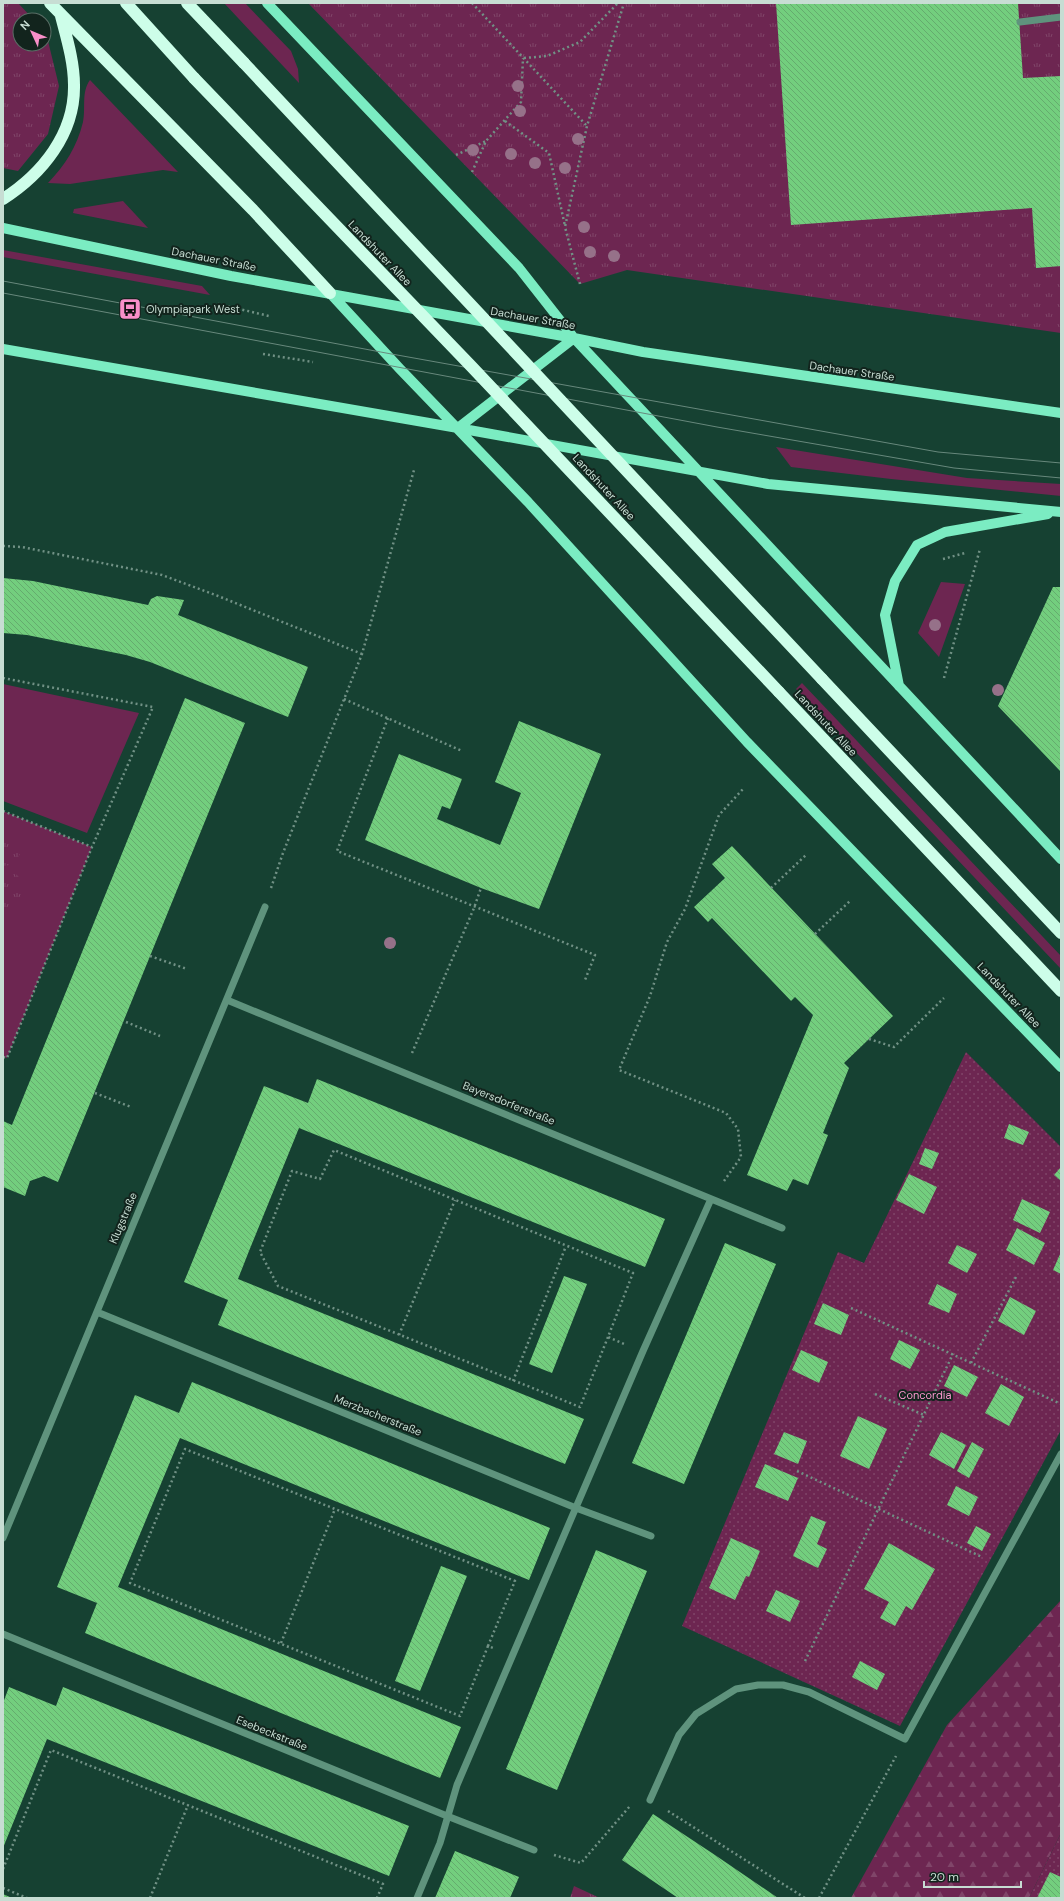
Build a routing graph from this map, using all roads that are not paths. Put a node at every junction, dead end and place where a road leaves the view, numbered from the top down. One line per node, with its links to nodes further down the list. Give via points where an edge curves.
1 (50, 3): 5 (highway)
2 (126, 3): 21 (highway, Landshuter Allee, bridge, via 194,78 471,366)
3 (187, 3): 20 (highway, bridge)
4 (267, 3): 11 (main road, via 519,268)
5 (61, 15): 8 (highway, via 71,56 74,86 70,116 61,139 48,160); 10 (highway, via 253,210)
6 (1061, 17): 7 (street)
7 (1020, 22)
8 (3, 199)
9 (3, 228): 10 (main road, Dachauer Straße, via 230,276)
10 (330, 293): 11 (main road, Dachauer Straße); 14 (main road, Landshuter Allee)
11 (574, 338): 13 (main road, Dachauer Straße, via 650,353); 14 (main road); 15 (main road)
12 (3, 349): 14 (main road)
13 (1061, 413)
14 (458, 428): 15 (main road); 23 (main road, Landshuter Allee, via 747,742)
15 (699, 472): 16 (main road, via 768,484); 17 (main road)
16 (1061, 512): 17 (main road, via 945,532 917,545 895,581 885,615)
17 (899, 686): 18 (main road)
18 (1061, 859)
19 (265, 907): 22 (street, Klugstraße)
20 (1061, 933)
21 (1061, 991)
22 (227, 1000): 24 (street, Bayersdorferstraße); 26 (street, Klugstraße)
23 (1061, 1067)
24 (711, 1199): 25 (street, Bayersdorferstraße); 28 (street)
25 (782, 1228)
26 (97, 1312): 28 (street, Merzbacherstraße); 30 (street, Klugstraße)
27 (1061, 1454): 32 (street, via 905,1739 809,1692 783,1685 758,1684 736,1689 696,1714 679,1735)
28 (576, 1508): 29 (street, Merzbacherstraße); 33 (street, via 457,1785)
29 (651, 1536)
30 (3, 1538)
31 (3, 1634): 33 (street, Esebeckstraße)
32 (650, 1800)
33 (447, 1816): 34 (street, Esebeckstraße); 35 (street, via 440,1843)
34 (534, 1850)
35 (417, 1898)

